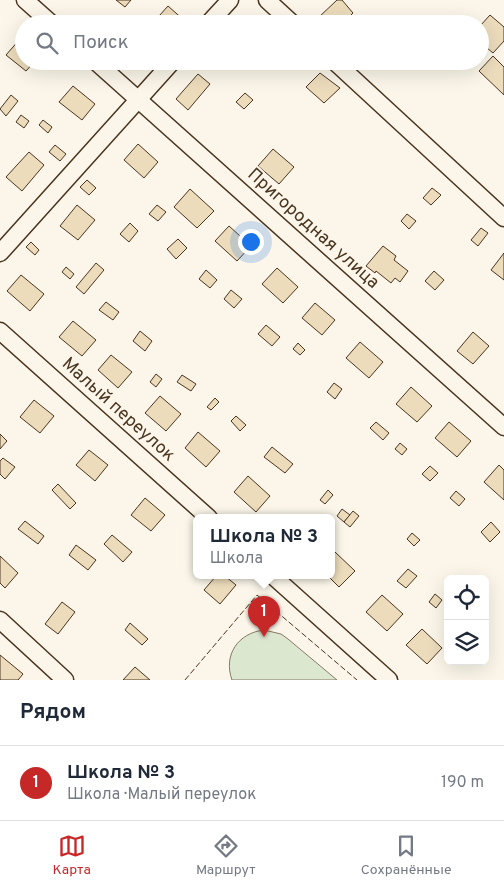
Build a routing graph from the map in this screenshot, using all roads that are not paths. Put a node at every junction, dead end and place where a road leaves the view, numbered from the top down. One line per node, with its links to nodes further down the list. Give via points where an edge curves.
1 (25, 0): 4 (street)
2 (230, 0): 5 (street)
3 (268, 0): 6 (street)
4 (42, 15)
5 (216, 15)
6 (284, 15)
7 (105, 70): 10 (street, Пригородная улица)
8 (165, 70): 10 (street)
9 (344, 70): 11 (street)
10 (138, 99): 12 (street); 14 (street, Пригородная улица)
11 (504, 218)
12 (0, 253)
13 (0, 331): 15 (street, Малый переулок)
14 (504, 427)
15 (204, 514)
16 (276, 579): 19 (street)
17 (0, 620): 18 (street)
18 (65, 680)
19 (389, 680)

